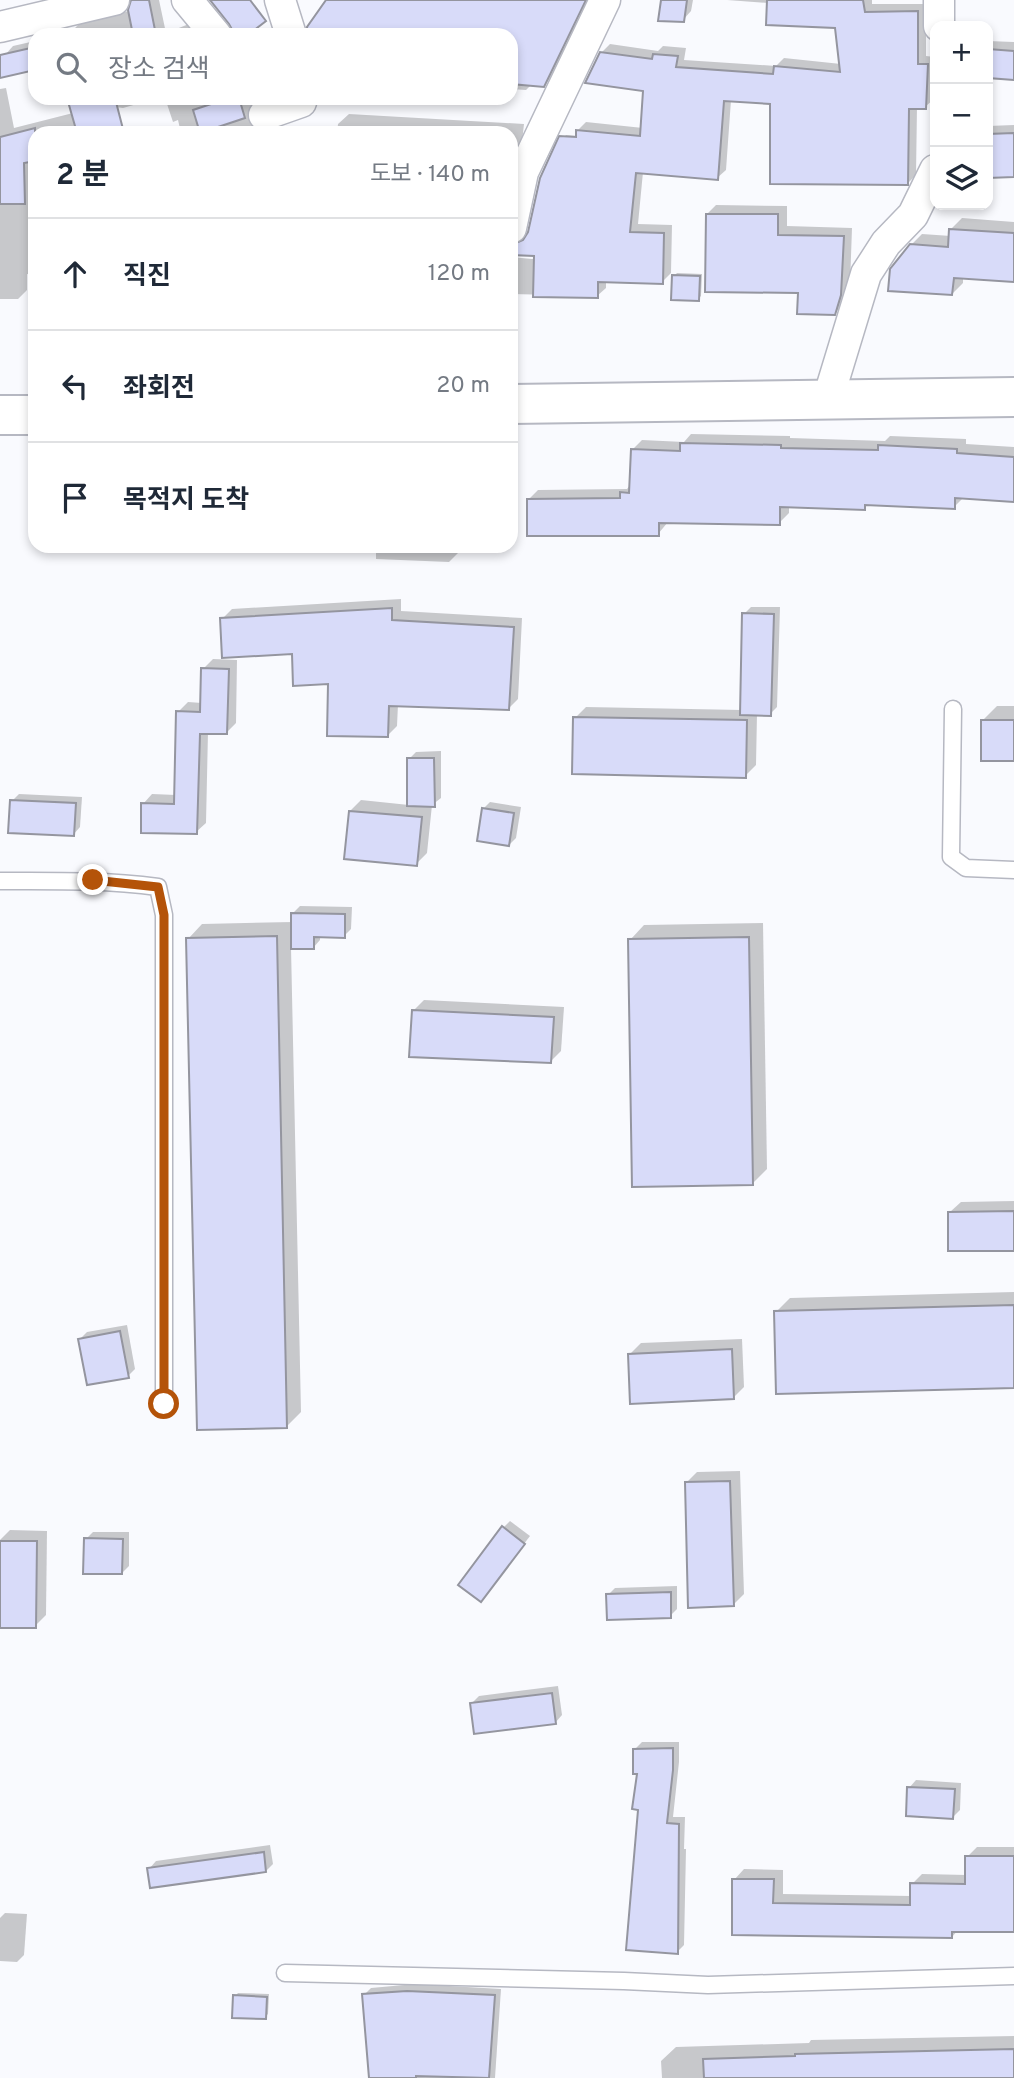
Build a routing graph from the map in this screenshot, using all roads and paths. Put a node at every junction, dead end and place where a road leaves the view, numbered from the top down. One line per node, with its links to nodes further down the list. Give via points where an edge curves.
1 (114, 0): 7 (street)
2 (187, 0): 8 (street)
3 (280, 0): 9 (street)
4 (605, 0): 13 (street, via 523,172)
5 (939, 0): 6 (street)
6 (939, 21)
7 (0, 27)
8 (210, 28)
9 (289, 28)
10 (292, 105): 11 (street)
11 (263, 115)
12 (930, 181): 15 (street, via 914,215 886,243 866,274)
13 (518, 195)
14 (1014, 397): 15 (main road)
15 (827, 401): 16 (main road)
16 (518, 404)
17 (0, 415): 18 (main road)
18 (28, 415)
19 (953, 709): 20 (lane, via 951,857 966,868)
20 (1014, 870)
21 (0, 881): 22 (lane, via 93,880 158,887 164,915)
22 (164, 1404)
23 (285, 1973): 24 (lane, via 708,1985)
24 (1014, 1976)

